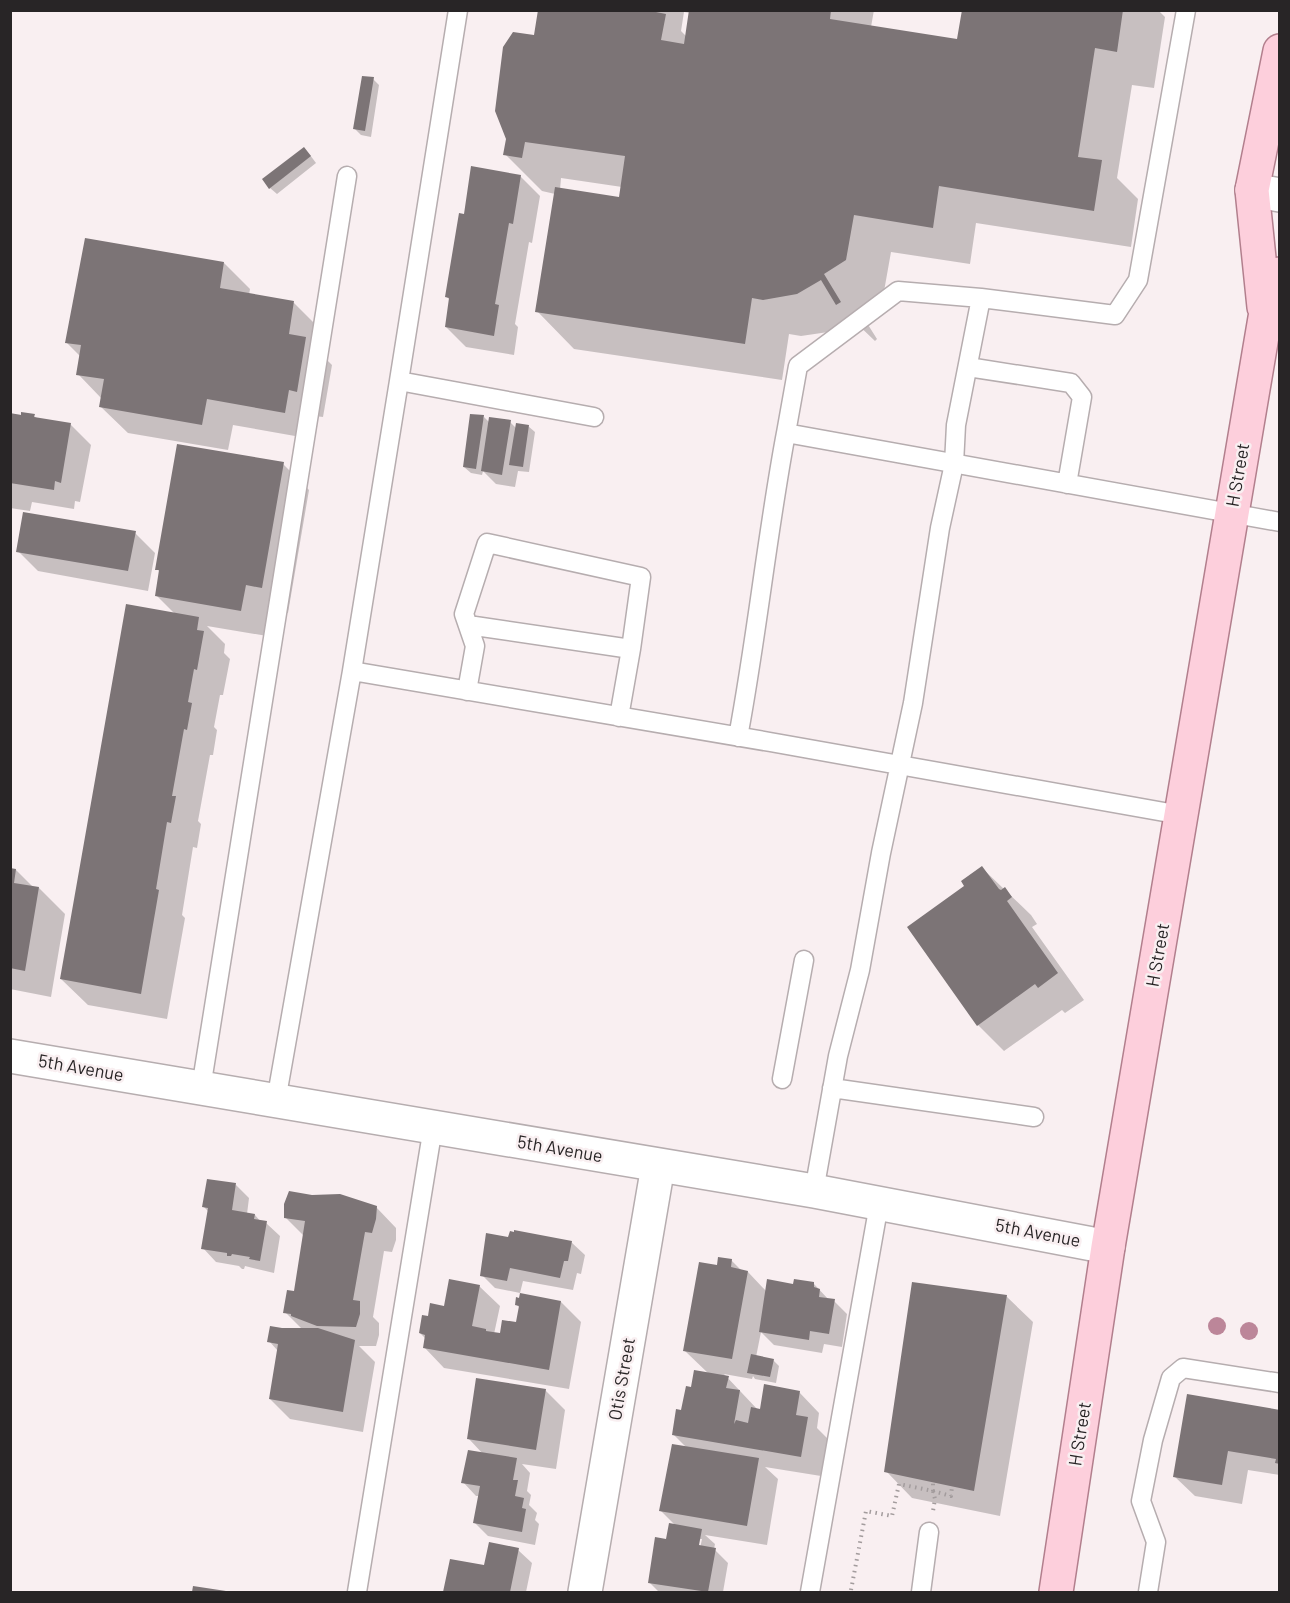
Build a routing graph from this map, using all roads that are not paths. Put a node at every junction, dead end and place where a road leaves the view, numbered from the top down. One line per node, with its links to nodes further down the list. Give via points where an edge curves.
1 (458, 10): 10 (lane)
2 (1186, 10): 7 (lane, via 1138,280 1115,315)
3 (1280, 51): 5 (main road, H Street)
4 (347, 176): 28 (lane)
5 (1266, 193): 8 (main road, H Street)
6 (1280, 274): 8 (main road, H Street)
7 (981, 298): 9 (lane); 12 (lane, via 898,291 798,366)
8 (1269, 332): 15 (main road, H Street)
9 (968, 367): 13 (lane, via 956,425); 14 (lane, via 1071,383 1082,397)
10 (399, 381): 11 (lane); 19 (lane)
11 (594, 417)
12 (786, 433): 13 (lane); 22 (lane)
13 (954, 464): 14 (lane); 23 (lane)
14 (1067, 484): 15 (lane)
15 (1232, 514): 16 (lane); 24 (main road, H Street)
16 (1280, 522)
17 (468, 626): 18 (lane); 18 (lane, via 464,614 487,543 641,576); 20 (lane, via 475,646)
18 (631, 649): 21 (lane)
19 (352, 671): 20 (lane); 30 (lane)
20 (466, 691): 21 (lane)
21 (619, 717): 22 (lane)
22 (738, 737): 23 (lane)
23 (900, 765): 24 (lane); 29 (lane)
24 (1181, 815): 36 (main road, H Street)
25 (804, 960): 27 (lane)
26 (10, 1056): 28 (street, 5th Avenue)
27 (782, 1079)
28 (201, 1088): 30 (street, 5th Avenue)
29 (832, 1088): 31 (lane); 34 (lane)
30 (276, 1101): 32 (street, 5th Avenue)
31 (1034, 1117)
32 (434, 1127): 33 (street, 5th Avenue); 39 (lane)
33 (658, 1166): 34 (street, 5th Avenue); 40 (street, Otis Street)
34 (814, 1191): 35 (street, 5th Avenue)
35 (879, 1204): 36 (street, 5th Avenue); 41 (lane)
36 (1108, 1247): 43 (main road, H Street)
37 (1280, 1383): 44 (lane, via 1183,1368 1171,1378 1141,1502 1156,1542)
38 (929, 1532): 42 (lane)
39 (357, 1593)
40 (585, 1593)
41 (810, 1593)
42 (921, 1593)
43 (1056, 1593)
44 (1148, 1593)

